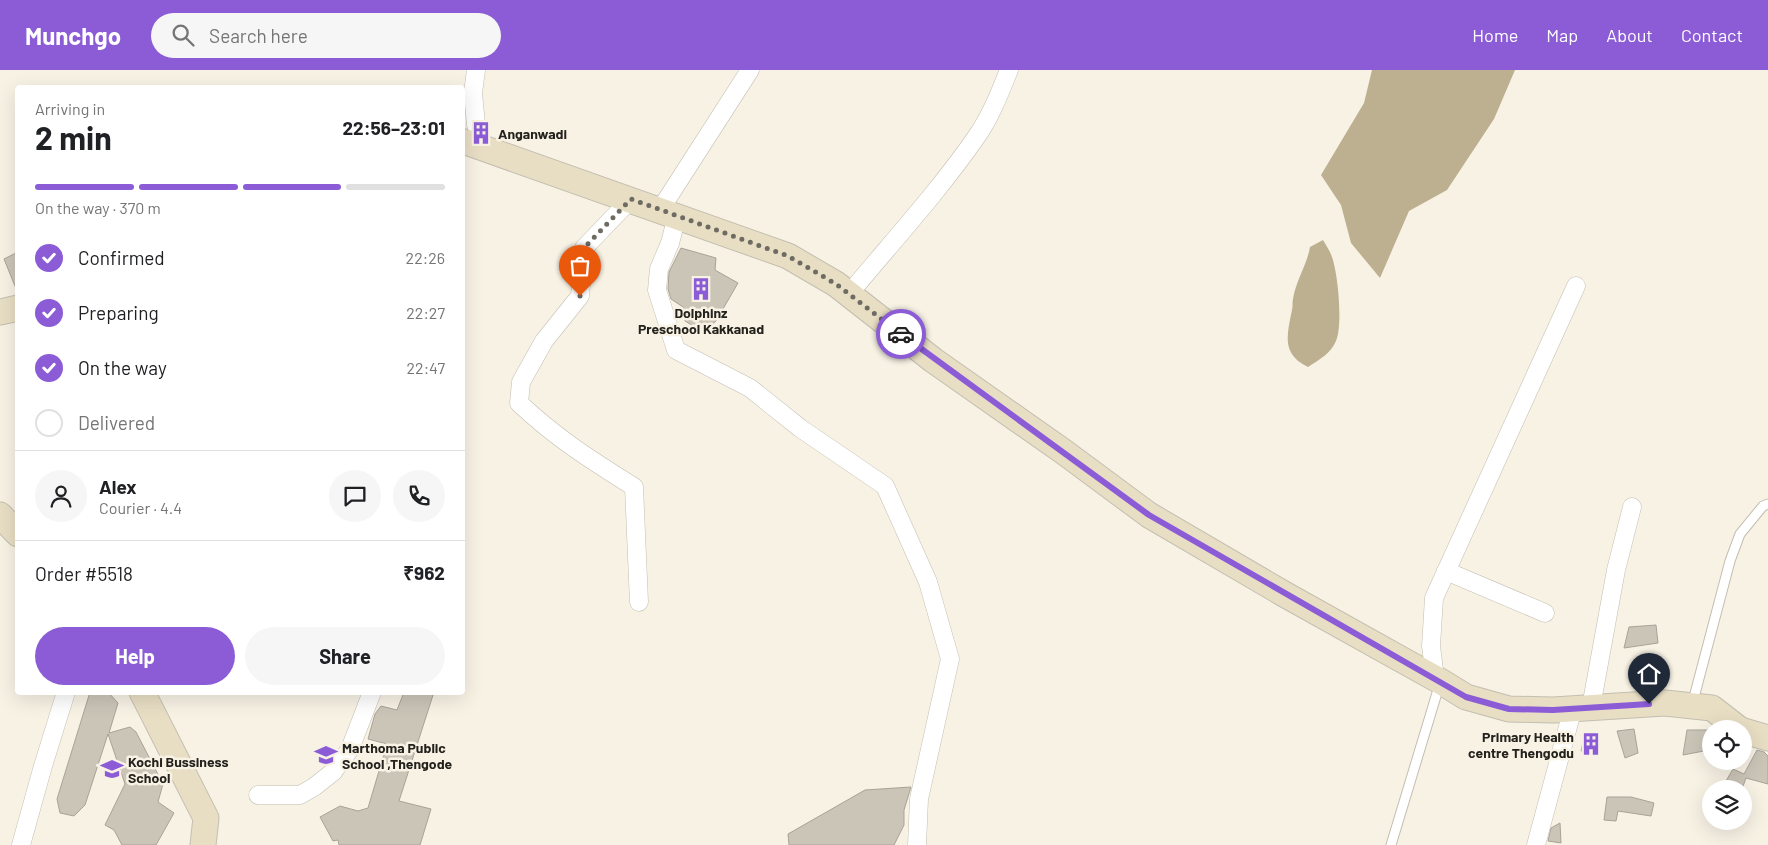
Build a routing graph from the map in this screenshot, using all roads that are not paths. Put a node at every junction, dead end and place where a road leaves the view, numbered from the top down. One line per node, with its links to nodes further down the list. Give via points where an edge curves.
1 (476, 70): 4 (street)
2 (750, 70): 6 (street)
3 (1009, 70): 8 (street, via 978,134)
4 (467, 133): 5 (main road)
5 (631, 199): 6 (main road); 16 (street, via 584,248 580,296 544,341 521,382 519,403 555,434 634,487)
6 (668, 213): 8 (main road, via 788,256); 30 (street, via 670,243 659,269 657,290 676,350 750,388 829,449 885,486 928,582 950,659 919,799)
7 (1576, 286): 15 (street)
8 (848, 294): 18 (main road, via 933,360 1149,515)
9 (15, 309): 10 (main road)
10 (0, 312)
11 (1768, 504): 22 (lane, via 1740,534)
12 (1632, 507): 23 (street)
13 (0, 515): 14 (main road)
14 (15, 531)
15 (1446, 571): 17 (street); 18 (street, via 1434,598 1431,646)
16 (639, 602)
17 (1545, 614)
18 (1438, 679): 23 (main road, via 1466,697 1509,709); 31 (lane)
19 (65, 695): 28 (street)
20 (144, 695): 29 (main road, via 206,818)
21 (371, 695): 27 (street, via 350,749 333,772 300,795)
22 (1692, 705): 23 (main road, via 1665,703); 24 (main road, via 1712,708)
23 (1582, 708): 32 (street)
24 (1727, 720)
25 (1752, 733): 26 (main road)
26 (1768, 738)
27 (258, 795)
28 (21, 845)
29 (203, 845)
30 (917, 845)
31 (1391, 845)
32 (1536, 845)

